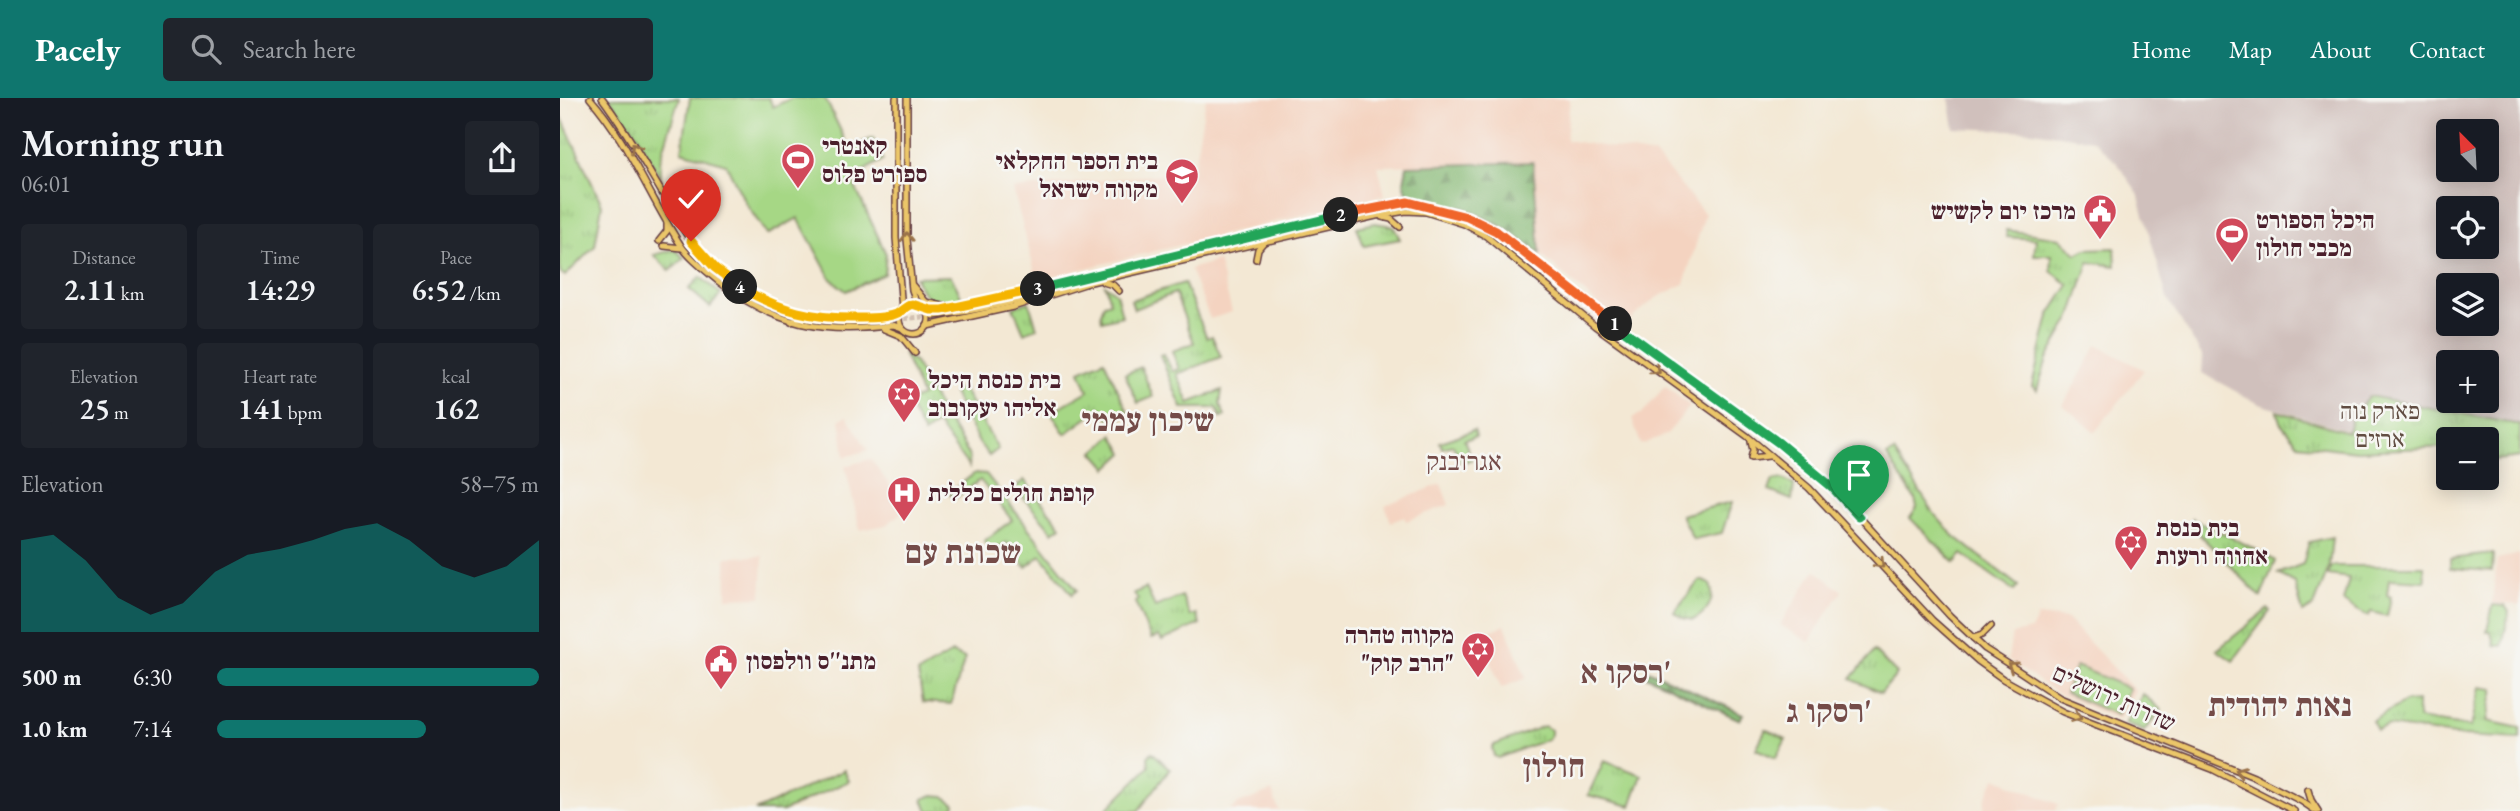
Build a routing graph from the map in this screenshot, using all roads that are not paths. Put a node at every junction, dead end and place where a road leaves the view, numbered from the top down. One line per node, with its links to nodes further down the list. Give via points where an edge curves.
1 (590, 98): 8 (main road, via 625,146)
2 (602, 98): 24 (main road, one-way to 2, via 741,287 705,258)
3 (895, 98): 22 (main road, via 895,238)
4 (907, 98): 13 (main road, one-way to 4)
5 (1392, 204): 6 (main road); 15 (main road, שדרות ירושלים); 23 (main road, שדרות ירושלים, via 1423,205 1496,231)
6 (1394, 213): 7 (main road); 29 (main road, via 1426,212 1486,236)
7 (1376, 216): 9 (main road, via 1391,219); 10 (main road)
8 (666, 219): 11 (main road); 11 (main road, via 662,244)
9 (1400, 227)
10 (1267, 241): 12 (main road, via 1258,249); 14 (main road)
11 (685, 250): 27 (main road, via 737,296)
12 (1256, 259)
13 (911, 280): 19 (main road); 20 (main road, via 926,302)
14 (1096, 281): 17 (main road); 18 (main road)
15 (1057, 284): 16 (main road); 20 (main road, שדרות ירושלים)
16 (1051, 290): 18 (main road); 25 (main road)
17 (1119, 291)
18 (1059, 292): 28 (main road)
19 (917, 304): 21 (main road); 22 (main road)
20 (961, 307): 21 (main road)
21 (925, 308): 28 (main road)
22 (901, 311): 24 (main road, via 880,317); 31 (main road)
23 (1598, 313): 29 (main road); 36 (main road, שדרות ירושלים, via 1832,487)
24 (797, 316): 26 (main road, via 848,323); 27 (main road)
25 (934, 316)
26 (889, 320)
27 (792, 322): 30 (main road, via 828,329)
28 (927, 326): 31 (main road, via 915,333)
29 (1595, 326): 33 (main road, one-way to 33)
30 (878, 327): 31 (main road); 32 (main road, via 899,334)
31 (902, 328)
32 (915, 353)
33 (1747, 436): 34 (main road, שדרות ירושלים); 34 (main road, via 1753,445 1751,458)
34 (1772, 457): 38 (main road, שדרות ירושלים, one-way to 38, via 1828,507 1932,620 2003,678 2063,712 2212,769)
35 (1991, 626): 36 (main road)
36 (1973, 638): 39 (main road, שדרות ירושלים, one-way to 36, via 2254,776 2060,698)
37 (2308, 790): 39 (main road)
38 (2294, 811)
39 (2317, 811)

